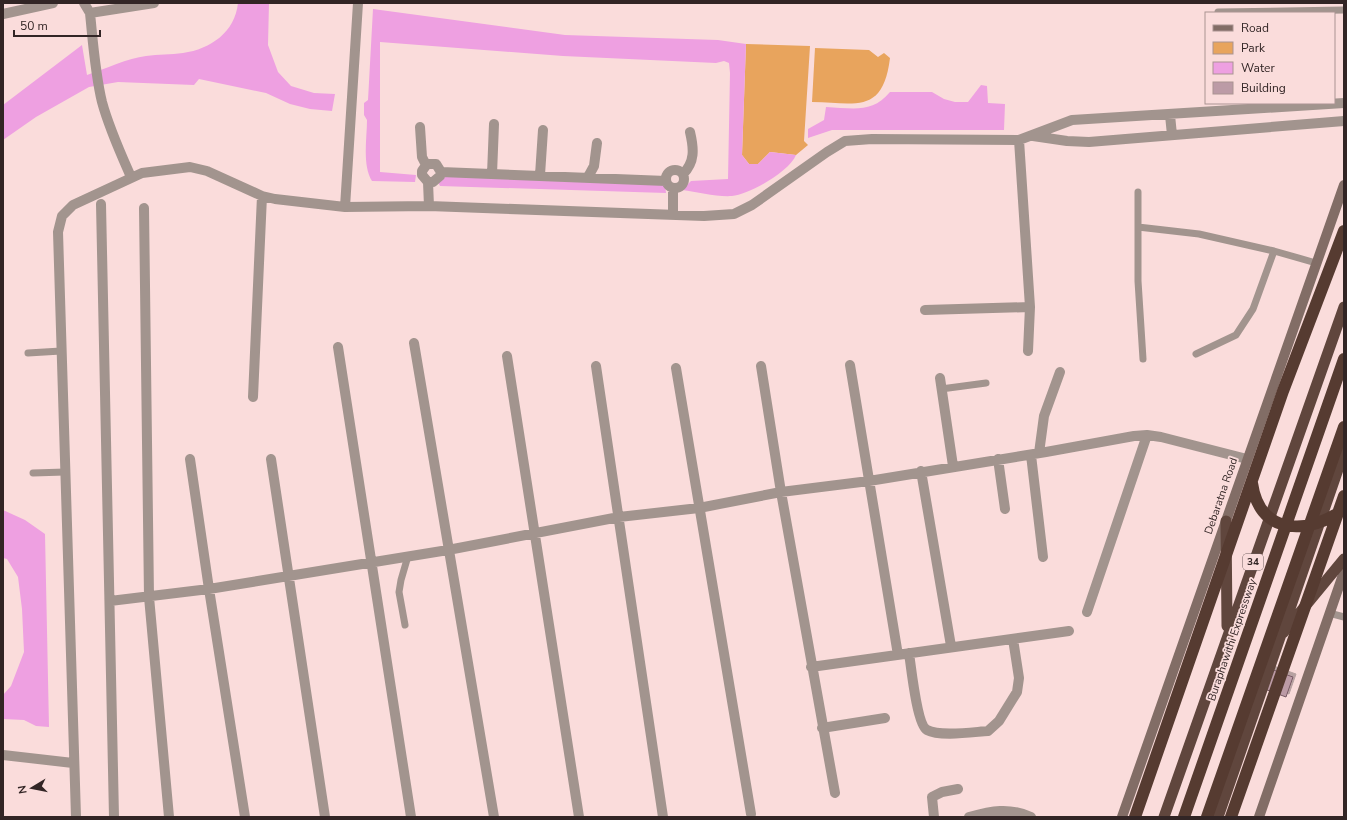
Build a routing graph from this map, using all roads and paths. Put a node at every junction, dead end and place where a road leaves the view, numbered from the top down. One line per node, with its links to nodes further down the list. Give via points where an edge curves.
1 (53, 3): 8 (street)
2 (84, 3): 7 (street)
3 (154, 3): 7 (street)
4 (358, 3): 34 (street)
5 (1344, 10): 6 (lane)
6 (1218, 12)
7 (90, 13): 25 (street, via 102,103)
8 (3, 14)
9 (1344, 104): 10 (street)
10 (1170, 115): 16 (street); 17 (street, via 1072,120)
11 (1344, 121): 16 (street)
12 (494, 124): 22 (street)
13 (420, 127): 20 (street, via 422,157)
14 (543, 130): 24 (street)
15 (690, 132): 23 (street, via 693,144 691,163)
16 (1172, 135): 17 (street, via 1089,142)
17 (1033, 136): 18 (street)
18 (1019, 140): 36 (street, via 872,139 845,142 752,205 734,214); 41 (street)
19 (596, 143): 26 (street, via 594,166)
20 (426, 165): 21 (street, via 436,164); 27 (street, via 422,175)
21 (441, 172): 22 (street); 27 (street, via 437,180)
22 (492, 174): 24 (street)
23 (682, 174): 28 (street, via 680,186); 28 (street, via 677,170 670,171)
24 (540, 175): 26 (street)
25 (131, 177): 31 (street, via 142,173 190,167 207,171); 46 (street, via 73,205 62,216 58,232)
26 (588, 177): 28 (street)
27 (428, 182): 33 (street)
28 (670, 184): 36 (street)
29 (1344, 184): 40 (main road, Debaratna Road)
30 (1138, 192): 37 (lane)
31 (262, 196): 34 (street); 61 (street)
32 (100, 204): 94 (street)
33 (429, 206): 34 (street); 36 (street)
34 (345, 207)
35 (144, 208): 93 (street)
36 (673, 215)
37 (1138, 227): 39 (lane, via 1199,234); 51 (lane, via 1138,281)
38 (1344, 231): 75 (highway, via 1283,391)
39 (1274, 250): 40 (lane); 49 (lane, via 1253,309 1236,336)
40 (1316, 263): 69 (main road, Debaratna Road)
41 (1030, 307): 43 (street); 47 (street)
42 (1344, 307): 100 (highway, 34)
43 (925, 310)
44 (414, 343): 84 (street)
45 (338, 347): 88 (street)
46 (61, 351): 48 (lane); 72 (street)
47 (1028, 351)
48 (28, 353)
49 (1196, 354)
50 (507, 356): 83 (street)
51 (1143, 359)
52 (1344, 359): 129 (highway, Buraphawithi Expressway)
53 (850, 365): 74 (street)
54 (596, 366): 81 (street)
55 (761, 366): 76 (street)
56 (676, 368): 78 (street)
57 (1060, 372): 65 (street, via 1044,416)
58 (940, 378): 60 (street)
59 (986, 383): 60 (lane)
60 (941, 389): 70 (street)
61 (253, 397)
62 (1344, 427): 130 (highway)
63 (1148, 435): 65 (street); 69 (street); 95 (street)
64 (1344, 452): 101 (highway)
65 (1039, 453): 68 (street); 86 (street)
66 (190, 459): 92 (street)
67 (271, 459): 90 (street)
68 (998, 459): 70 (street); 79 (street)
69 (1247, 459): 82 (main road, Debaratna Road)
70 (953, 466): 71 (street)
71 (921, 471): 74 (street); 103 (street)
72 (65, 472): 73 (lane); 110 (street)
73 (33, 473)
74 (869, 481): 76 (street); 105 (street)
75 (1252, 482): 80 (highway, via 1259,506 1264,513 1281,524 1292,527 1308,526); 127 (highway)
76 (781, 492): 78 (street); 106 (street)
77 (1344, 496): 80 (highway)
78 (699, 508): 81 (street); 113 (street)
79 (1005, 509)
80 (1337, 514): 132 (highway)
81 (619, 518): 83 (street); 122 (street)
82 (1226, 521): 100 (highway); 126 (main road, Debaratna Road)
83 (534, 532): 84 (street); 121 (street)
84 (448, 550): 85 (street); 120 (street)
85 (408, 556): 88 (street); 98 (lane, via 399,592)
86 (1043, 557)
87 (1344, 559): 101 (highway)
88 (371, 562): 90 (street); 119 (street)
89 (1344, 572): 91 (main road)
90 (289, 575): 92 (street); 118 (street)
91 (1342, 583): 96 (main road)
92 (209, 589): 93 (street); 117 (street)
93 (149, 597): 94 (street); 116 (street)
94 (110, 601): 115 (street)
95 (1087, 612)
96 (1330, 613): 97 (lane); 133 (main road)
97 (1344, 617)
98 (404, 625)
99 (1069, 631): 102 (street)
100 (1227, 635): 128 (highway, 34)
101 (1279, 638): 131 (highway)
102 (1013, 639): 103 (street); 104 (street, via 1019,678 1017,692 999,721 988,731 942,733 924,728 917,706)
103 (952, 646): 104 (street)
104 (910, 654): 105 (street)
105 (898, 655): 106 (street)
106 (812, 667): 108 (street)
107 (885, 718): 108 (street)
108 (822, 728): 112 (street)
109 (3, 755): 110 (street)
110 (73, 762): 114 (street)
111 (958, 790): 123 (street, via 942,792 932,797)
112 (835, 794)
113 (751, 814)
114 (76, 817)
115 (114, 817)
116 (169, 817)
117 (245, 817)
118 (325, 817)
119 (411, 817)
120 (494, 817)
121 (579, 817)
122 (663, 817)
123 (934, 817)
124 (969, 817): 125 (street, via 1006,810)
125 (1031, 817)
126 (1122, 817)
127 (1135, 817)
128 (1164, 817)
129 (1184, 817)
130 (1207, 817)
131 (1218, 817)
132 (1231, 817)
133 (1259, 817)

